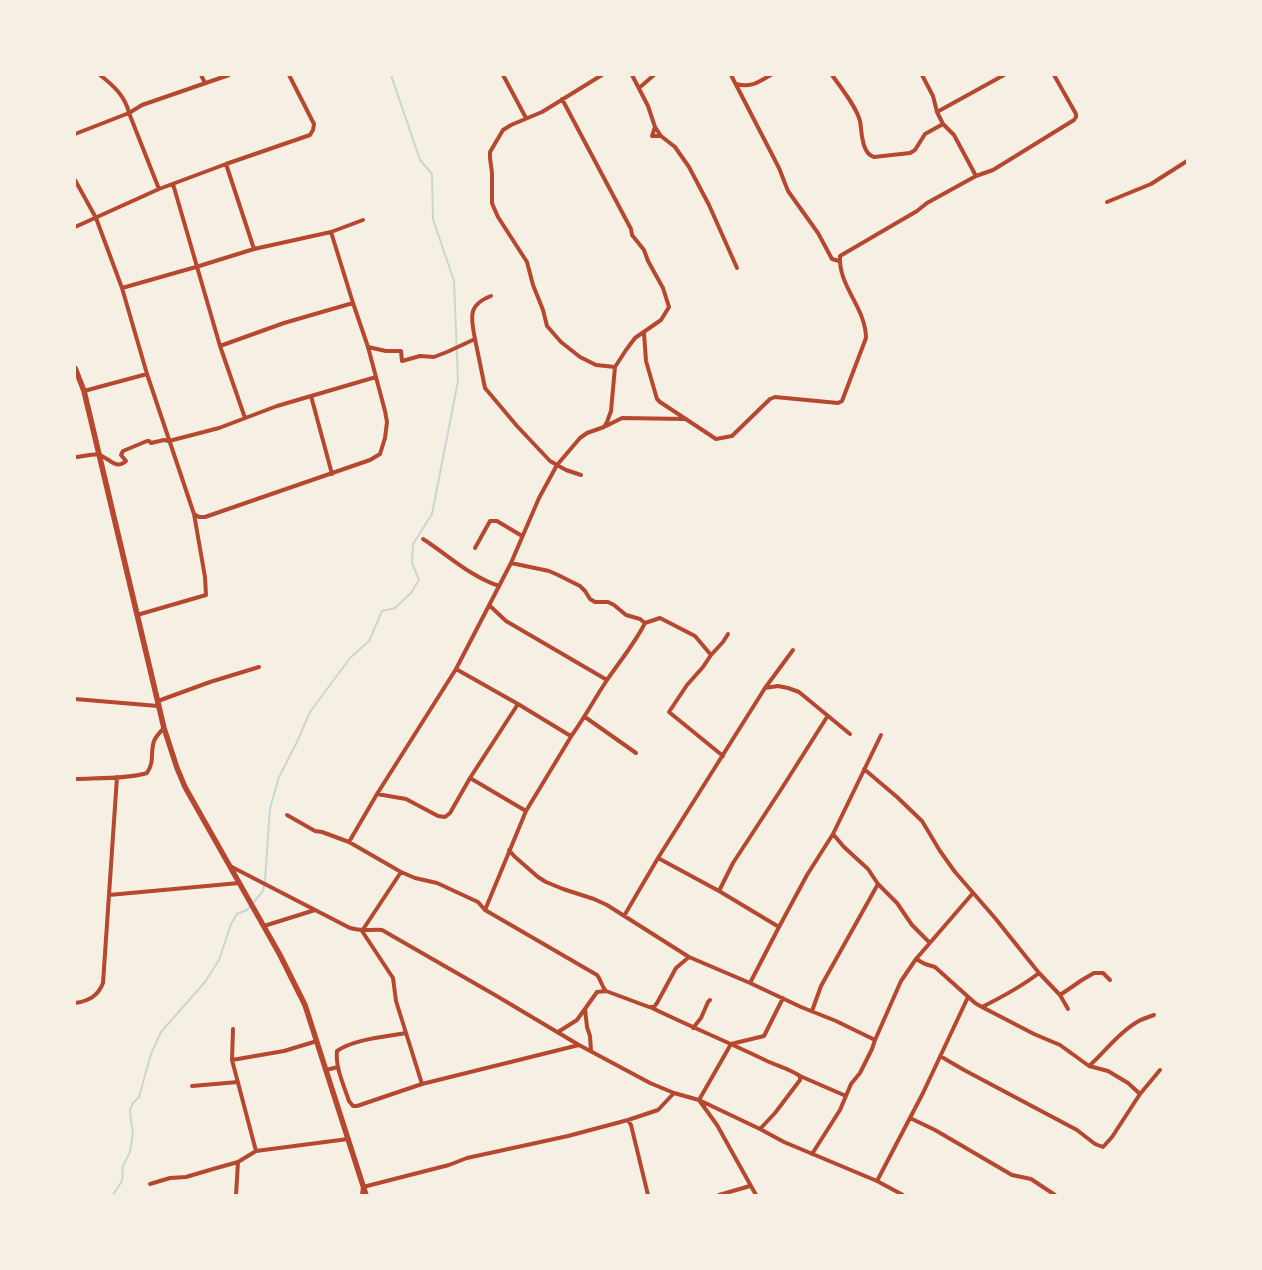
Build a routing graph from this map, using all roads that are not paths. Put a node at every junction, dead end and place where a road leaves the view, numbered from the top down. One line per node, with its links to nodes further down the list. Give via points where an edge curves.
1 (100, 75): 20 (street, via 121,94)
2 (201, 75): 15 (street)
3 (229, 75): 15 (street)
4 (289, 75): 27 (street, via 314,124 313,130 310,134)
5 (503, 75): 21 (street)
6 (602, 75): 18 (street)
7 (632, 75): 17 (street)
8 (654, 75): 17 (street)
9 (731, 75): 16 (street)
10 (771, 75): 16 (street, via 750,86)
11 (832, 75): 22 (street, via 858,115 869,155 874,157 915,150 925,134)
12 (922, 75): 19 (street)
13 (1004, 75): 19 (street)
14 (1054, 75): 28 (street, via 1076,114 1074,120 993,170)
15 (205, 83): 20 (street, via 142,105)
16 (736, 84): 38 (street, via 788,190 818,233 832,259)
17 (639, 88): 23 (street)
18 (562, 99): 21 (street, via 542,112); 44 (street, via 632,235 644,250 663,288 669,307 661,320)
19 (937, 112): 22 (street)
20 (129, 113): 24 (street); 31 (street)
21 (526, 118): 48 (street, via 503,130 490,152 492,203 527,262 544,320 550,330 580,357 596,365)
22 (944, 124): 28 (street, via 954,135)
23 (655, 127): 25 (street); 25 (street, via 652,136)
24 (75, 134)
25 (661, 136): 40 (street, via 675,147 689,167)
26 (1187, 161): 32 (street, via 1151,184)
27 (226, 164): 30 (street); 37 (street)
28 (976, 176): 38 (street, via 843,254)
29 (75, 180): 33 (street)
30 (173, 184): 31 (street); 39 (street)
31 (159, 189): 33 (street)
32 (1107, 202)
33 (96, 218): 35 (street); 41 (street)
34 (363, 220): 36 (street)
35 (75, 227)
36 (331, 232): 37 (street); 43 (street)
37 (254, 249): 39 (street)
38 (839, 261): 55 (street, via 844,280 866,328 866,338 842,401 774,397 732,436 716,439)
39 (196, 267): 41 (street); 46 (street)
40 (737, 268)
41 (122, 288): 50 (street)
42 (491, 296): 45 (street, via 476,306 472,312)
43 (353, 303): 46 (street); 47 (street)
44 (644, 333): 48 (street, via 635,338); 55 (street, via 646,361 657,399)
45 (475, 338): 47 (street, via 447,352 402,361 401,352); 60 (street, via 484,388 537,448)
46 (220, 346): 54 (street)
47 (368, 347): 51 (street)
48 (615, 367): 56 (street, via 611,411)
49 (75, 368): 52 (main road)
50 (147, 374): 52 (street); 57 (street)
51 (376, 376): 53 (street); 61 (street, via 386,422 380,454)
52 (84, 390): 58 (main road)
53 (311, 396): 54 (street); 61 (street)
54 (245, 418): 57 (street, via 219,428)
55 (686, 420): 56 (street, via 622,418)
56 (604, 428): 60 (street, via 580,438)
57 (169, 441): 58 (street, via 147,441 127,448 121,455 126,461 122,464 117,465); 63 (street)
58 (99, 455): 59 (street); 70 (main road)
59 (75, 457)
60 (557, 465): 62 (street); 64 (street)
61 (332, 474): 63 (street, via 205,517)
62 (581, 475)
63 (194, 514): 70 (street, via 206,595)
64 (522, 536): 66 (street, via 497,521 490,521); 67 (street)
65 (423, 539): 68 (street, via 468,570)
66 (475, 548)
67 (512, 563): 68 (street); 71 (street, via 558,575 580,586 595,602 608,602 626,615)
68 (499, 586): 69 (street)
69 (489, 605): 76 (street); 77 (street, via 506,621)
70 (137, 615): 80 (main road)
71 (645, 623): 74 (street, via 660,618 670,622 695,636); 77 (street)
72 (728, 634): 74 (street)
73 (793, 650): 78 (street)
74 (711, 655): 89 (street, via 669,712)
75 (259, 667): 80 (street, via 210,682)
76 (456, 669): 81 (street); 94 (street)
77 (607, 680): 82 (street)
78 (765, 688): 83 (street, via 778,686 798,692); 89 (street)
79 (75, 699): 80 (street)
80 (158, 704): 84 (main road)
81 (518, 704): 86 (street); 92 (street)
82 (585, 717): 86 (street); 88 (street)
83 (827, 717): 85 (street); 105 (street, via 733,863)
84 (164, 728): 91 (street, via 153,744 152,762 147,773); 101 (main road, via 185,787)
85 (850, 734)
86 (572, 735): 95 (street)
87 (880, 735): 90 (street)
88 (636, 753)
89 (723, 756): 100 (street)
90 (864, 769): 97 (street); 106 (street, via 922,821 940,851)
91 (117, 777): 93 (street); 107 (street)
92 (470, 778): 94 (street, via 450,813 445,817 438,816 406,799); 95 (street)
93 (75, 779)
94 (377, 794): 98 (street)
95 (526, 810): 99 (street)
96 (286, 815): 98 (street, via 315,831)
97 (833, 834): 104 (street, via 868,868); 112 (street)
98 (349, 842): 102 (street)
99 (509, 850): 109 (street); 110 (street, via 546,882 594,899)
100 (658, 858): 105 (street); 110 (street)
101 (229, 865): 103 (main road); 108 (street)
102 (401, 872): 109 (street, via 478,902); 113 (street)
103 (239, 883): 107 (street); 111 (main road)
104 (878, 884): 114 (street, via 897,903 912,925); 132 (street, via 821,986)
105 (719, 891): 112 (street)
106 (973, 893): 114 (street); 117 (street)
107 (109, 895): 127 (street, via 103,983 99,992 92,998)
108 (315, 910): 111 (street); 113 (street, via 350,928)
109 (485, 910): 120 (street, via 597,976)
110 (624, 916): 115 (street)
111 (264, 926): 139 (main road, via 305,1005)
112 (779, 927): 119 (street)
113 (362, 931): 136 (street, via 382,930); 137 (street, via 393,978 396,1002)
114 (930, 942): 116 (street)
115 (689, 957): 119 (street); 128 (street, via 676,968 657,1003)
116 (916, 959): 124 (street, via 935,967); 138 (street, via 901,981)
117 (1039, 974): 123 (street); 129 (street, via 1007,995)
118 (1110, 980): 123 (street, via 1103,973 1094,973)
119 (750, 983): 125 (street)
120 (602, 987): 121 (street); 122 (street)
121 (606, 991): 122 (street); 128 (street)
122 (597, 992): 130 (street)
123 (1060, 995): 131 (street)
124 (968, 996): 129 (street); 143 (street)
125 (783, 998): 132 (street); 140 (street, via 764,1036)
126 (710, 1000): 134 (street)
127 (75, 1003)
128 (650, 1007): 134 (street)
129 (982, 1007): 145 (street, via 1060,1045)
130 (585, 1009): 136 (street, via 577,1020); 142 (street)
131 (1068, 1009)
132 (812, 1011): 138 (street)
133 (1154, 1015): 145 (street, via 1128,1028)
134 (693, 1028): 140 (street)
135 (233, 1029): 144 (street)
136 (558, 1032): 141 (street)
137 (406, 1033): 146 (street, via 342,1048 336,1051); 151 (street)
138 (875, 1040): 155 (street)
139 (317, 1041): 144 (street, via 284,1051); 147 (main road)
140 (732, 1044): 149 (street); 156 (street)
141 (579, 1045): 142 (street); 151 (street)
142 (591, 1051): 153 (street)
143 (940, 1056): 154 (street, via 1077,1130 1103,1147); 157 (street)
144 (232, 1060): 150 (street)
145 (1089, 1066): 154 (street, via 1128,1082)
146 (338, 1067): 147 (street); 151 (street, via 353,1106)
147 (326, 1070): 160 (main road)
148 (1160, 1070): 154 (street)
149 (800, 1076): 155 (street); 159 (street, via 800,1080)
150 (238, 1082): 152 (street); 161 (street)
151 (422, 1084)
152 (192, 1086)
153 (674, 1093): 156 (street); 158 (street, via 658,1110)
154 (1140, 1094)
155 (846, 1096): 162 (street, via 833,1123)
156 (699, 1100): 159 (street); 166 (street, via 718,1125)
157 (910, 1118): 164 (street); 175 (street, via 1012,1175 1030,1179)
158 (628, 1120): 167 (street, via 467,1158); 171 (street)
159 (760, 1129): 162 (street)
160 (348, 1139): 161 (street); 167 (main road)
161 (256, 1151): 163 (street)
162 (812, 1154): 164 (street)
163 (238, 1162): 165 (street, via 186,1178 170,1178); 168 (street)
164 (877, 1181): 174 (street)
165 (150, 1184)
166 (750, 1186): 172 (street); 173 (street)
167 (363, 1187): 169 (street); 170 (main road)
168 (236, 1195)
169 (362, 1195)
170 (366, 1195)
171 (648, 1195)
172 (719, 1195)
173 (756, 1195)
174 (903, 1195)
175 (1055, 1195)

